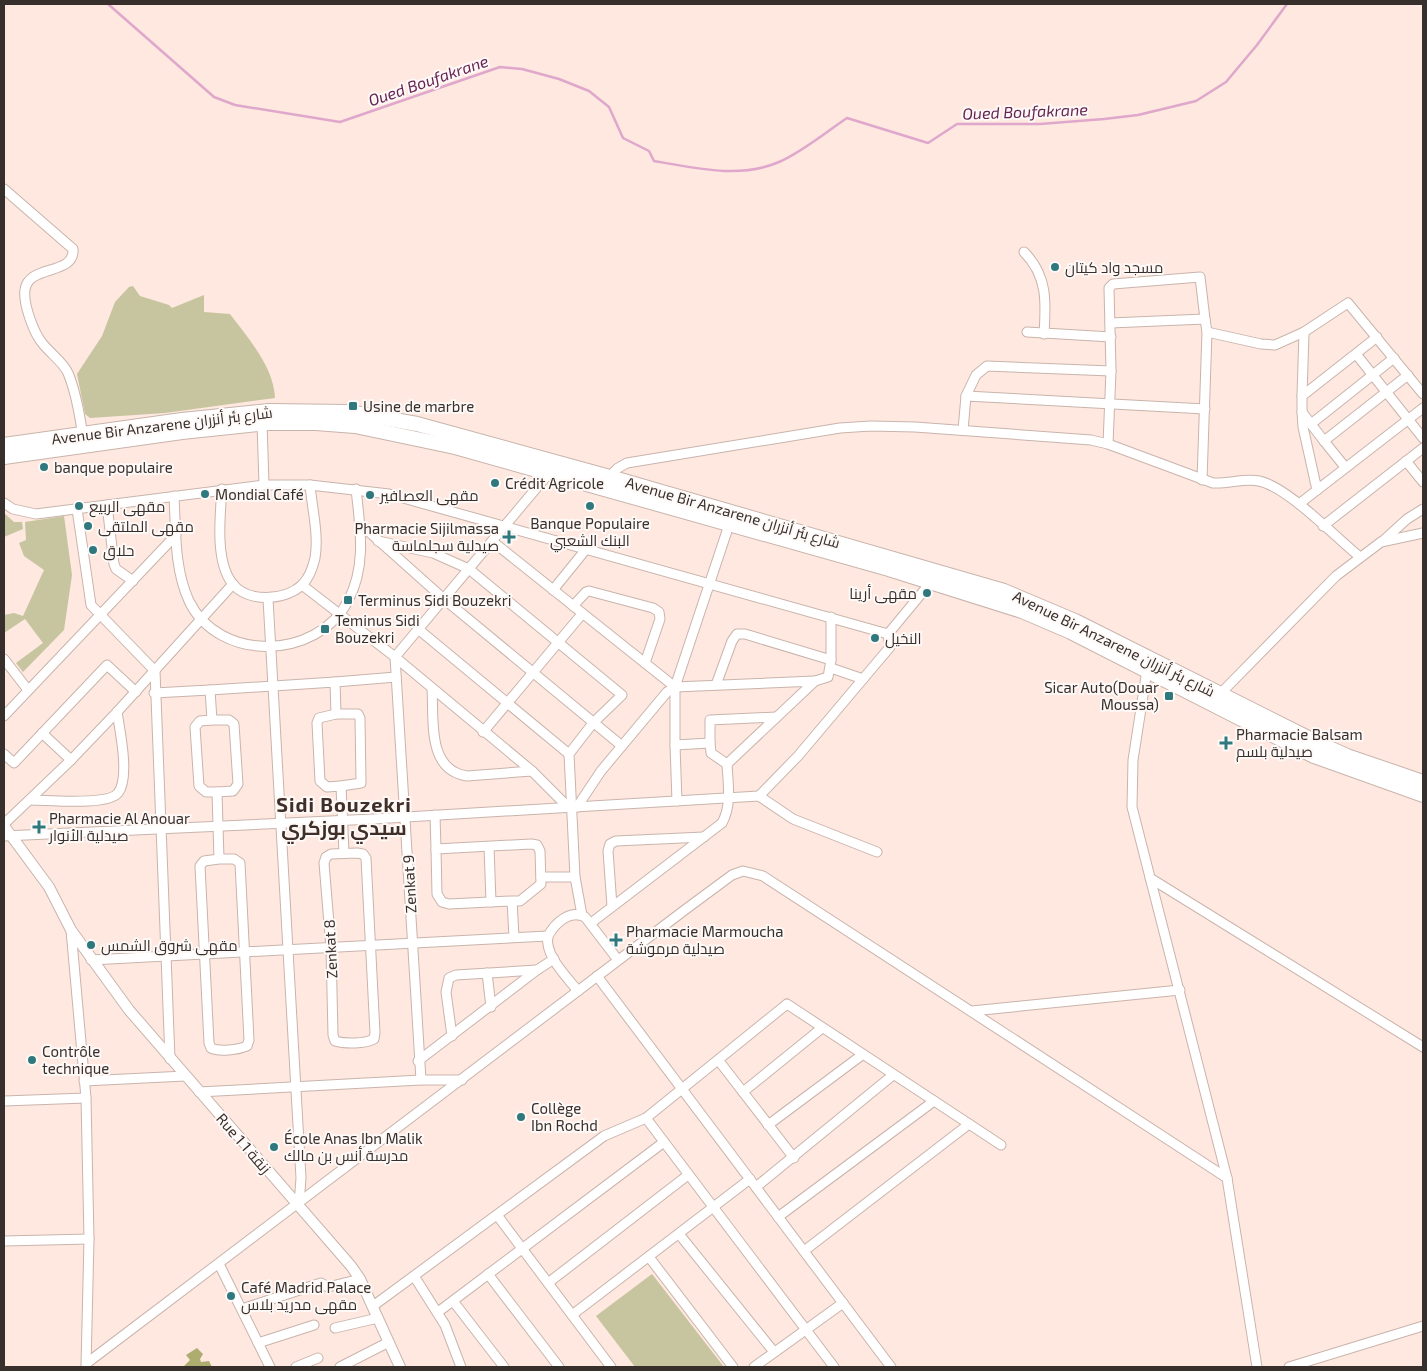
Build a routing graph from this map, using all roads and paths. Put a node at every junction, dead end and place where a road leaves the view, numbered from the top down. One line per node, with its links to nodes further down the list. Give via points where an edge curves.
1 (4, 189): 29 (street, via 73,249 66,264 30,280 25,294 36,335 68,372)
2 (1024, 252): 8 (street, via 1043,281 1046,306)
3 (1206, 319): 4 (street); 4 (street, via 1202,281 1195,276 1114,284 1108,293); 6 (street)
4 (1110, 323): 9 (street)
5 (1026, 332): 8 (street)
6 (1206, 332): 7 (street, via 1275,345); 22 (street)
7 (1304, 332): 10 (street, via 1348,303); 19 (street)
8 (1044, 334): 9 (street)
9 (1111, 337): 13 (street)
10 (1377, 337): 11 (street); 12 (street)
11 (1356, 354): 15 (street); 19 (street)
12 (1394, 358): 14 (street); 15 (street)
13 (1111, 371): 18 (street, via 987,366 976,375); 20 (street)
14 (1408, 374): 16 (street); 17 (street)
15 (1373, 375): 16 (street); 26 (street)
16 (1387, 391): 24 (street); 30 (street)
17 (1423, 394)
18 (966, 396): 20 (street); 27 (street)
19 (1302, 396): 23 (street)
20 (1110, 406): 22 (street); 31 (street)
21 (1423, 408): 24 (street)
22 (1205, 410): 39 (street)
23 (1302, 412): 26 (street); 45 (street)
24 (1408, 419): 28 (street); 36 (street)
25 (262, 423): 29 (main road, Avenue Bir Anzarene شارع بئر أنزران); 37 (main road, Avenue Bir Anzarene شارع بئر أنزران, via 316,423 404,435); 41 (street)
26 (1311, 424): 30 (street)
27 (963, 430): 31 (street); 38 (street, via 871,426 840,428 627,463)
28 (1423, 438)
29 (83, 439): 32 (main road, Avenue Bir Anzarene شارع بئر أنزران); 34 (main road, Avenue Bir Anzarene شارع بئر أنزران); 38 (main road, Avenue Bir Anzarene شارع بئر أنزران, via 236,413 349,412 441,430)
30 (1324, 441): 36 (street)
31 (1108, 444): 39 (street)
32 (4, 445)
33 (1423, 448): 35 (street)
34 (4, 457)
35 (1406, 461): 40 (street); 55 (street)
36 (1345, 467): 45 (street)
37 (549, 473): 53 (main road, Avenue Bir Anzarene شارع بئر أنزران); 54 (street)
38 (609, 477): 101 (main road, Avenue Bir Anzarene شارع بئر أنزران, via 1004,591 1075,621)
39 (1202, 480): 48 (street, via 1229,484 1256,480 1266,482)
40 (1423, 482)
41 (264, 485): 42 (street); 43 (street)
42 (310, 485): 44 (street); 68 (street, via 315,557)
43 (222, 489): 46 (street); 66 (street, via 222,556 225,571)
44 (356, 489): 52 (street); 54 (street, via 389,494)
45 (1317, 490): 48 (street)
46 (174, 496): 49 (street); 57 (street)
47 (4, 502): 50 (street, via 23,513)
48 (1299, 504): 55 (street)
49 (107, 505): 50 (street); 64 (street, via 114,564)
50 (78, 509): 75 (street, via 90,601)
51 (1423, 510): 60 (street, via 1407,519)
52 (360, 524): 58 (street); 73 (street, via 362,545 356,583)
53 (729, 525): 65 (main road, Avenue Bir Anzarene شارع بئر أنزران); 67 (street)
54 (505, 526): 59 (street); 61 (street)
55 (1323, 526): 62 (street)
56 (1423, 533): 60 (street)
57 (176, 535): 64 (street); 76 (street, via 183,585)
58 (378, 541): 63 (street, via 433,552); 71 (street)
59 (492, 542): 63 (street); 69 (street)
60 (1381, 542): 62 (street)
61 (587, 548): 67 (street); 69 (street)
62 (1360, 557): 101 (street, via 1336,576)
63 (469, 569): 71 (street); 80 (street)
64 (133, 581): 75 (street)
65 (931, 582): 79 (street); 86 (main road, Avenue Bir Anzarene شارع بئر أنزران, via 1038,618)
66 (233, 584): 70 (street, via 254,596); 76 (street)
67 (710, 584): 77 (street); 95 (street)
68 (302, 585): 70 (street); 73 (street)
69 (553, 590): 72 (street)
70 (268, 598): 81 (street)
71 (444, 599): 78 (street); 88 (street)
72 (573, 606): 74 (street); 84 (street, via 589,591 659,612 660,619)
73 (340, 614): 81 (street, via 309,639); 82 (street)
74 (582, 614): 80 (street); 84 (street)
75 (101, 616): 87 (street); 97 (street)
76 (200, 618): 81 (street, via 230,639); 87 (street)
77 (831, 618): 79 (street); 85 (street)
78 (418, 629): 82 (street); 102 (street)
79 (888, 634): 90 (street, via 890,647)
80 (558, 642): 88 (street); 108 (street, via 622,695)
81 (271, 646): 93 (street)
82 (395, 657): 89 (street, Zenkat 9); 96 (street)
83 (4, 659): 97 (street)
84 (645, 663): 95 (street)
85 (831, 664): 90 (street); 91 (street, via 828,677); 94 (street, via 737,634)
86 (1147, 670): 122 (main road, Avenue Bir Anzarene شارع بئر أنزران, via 1314,756); 143 (street, via 1133,760 1132,807)
87 (155, 672): 99 (street); 100 (street)
88 (533, 673): 102 (street); 108 (street)
89 (396, 677): 92 (street); 129 (street, Zenkat 9)
90 (864, 679): 123 (street)
91 (814, 681): 94 (street); 106 (street)
92 (334, 682): 93 (street); 104 (street)
93 (272, 685): 98 (street); 131 (street)
94 (716, 685): 95 (street)
95 (675, 686): 112 (street); 113 (street)
96 (432, 689): 109 (street); 118 (street, via 437,750 446,768 467,776)
97 (28, 690): 105 (street)
98 (210, 690): 100 (street); 107 (street)
99 (136, 692): 103 (street); 110 (street, via 107,665)
100 (154, 693): 134 (street)
101 (1220, 694): 119 (main road, Avenue Bir Anzarene شارع بئر أنزران, via 1347,756)
102 (508, 703): 109 (street); 115 (street)
103 (117, 712): 116 (street); 125 (street, via 123,761 118,793 105,800)
104 (336, 714): 120 (street, via 319,718 317,723 320,781 327,787); 120 (street, via 354,713 360,718 361,783)
105 (4, 716)
106 (776, 717): 111 (street, via 710,720); 117 (street)
107 (212, 720): 121 (street, via 200,721 195,727 199,786 206,792); 121 (street, via 229,720 234,724 237,789)
108 (593, 722): 113 (street); 115 (street)
109 (483, 732): 118 (street)
110 (42, 733): 114 (street, via 14,763); 116 (street)
111 (710, 743): 112 (street); 117 (street, via 711,753)
112 (676, 745): 126 (street)
113 (622, 746): 127 (street)
114 (4, 754)
115 (569, 754): 127 (street)
116 (71, 760): 125 (street)
117 (727, 764): 124 (street)
118 (532, 771): 127 (street)
119 (1423, 782)
120 (340, 786): 130 (street)
121 (217, 792): 133 (street)
122 (1423, 795)
123 (760, 796): 124 (street); 139 (street, via 793,819)
124 (728, 798): 126 (street); 136 (street, via 727,814 722,823)
125 (30, 800): 132 (street)
126 (677, 801): 127 (street)
127 (572, 807): 128 (street); 142 (street)
128 (435, 815): 129 (street); 138 (street)
129 (406, 817): 130 (street); 153 (street, Zenkat 9)
130 (342, 820): 131 (street); 140 (street)
131 (280, 824): 133 (street); 156 (street)
132 (4, 825): 135 (street, Rue 1 زنقة 1)
133 (219, 828): 134 (street); 141 (street)
134 (160, 830): 135 (street); 159 (street)
135 (8, 836): 150 (street, Rue 1 زنقة 1, via 48,887)
136 (704, 837): 147 (street); 147 (street, via 616,841 610,844)
137 (489, 847): 138 (street); 144 (street, via 537,845); 145 (street)
138 (436, 849): 145 (street, via 437,894 442,902)
139 (876, 852)
140 (344, 853): 154 (street, via 357,852 366,858); 155 (street, Zenkat 8, via 331,854 324,863)
141 (219, 859): 157 (street, via 234,859 240,863); 158 (street, via 204,860 200,866)
142 (575, 877): 144 (street, via 551,876); 148 (street)
143 (1150, 878): 166 (street); 172 (street)
144 (541, 881): 146 (street)
145 (491, 902): 146 (street)
146 (515, 903): 152 (street)
147 (612, 906): 149 (street)
148 (582, 915): 149 (street); 151 (street, via 561,920)
149 (591, 923): 162 (street)
150 (70, 930): 161 (street, Rue 1 زنقة 1); 181 (street)
151 (548, 936): 152 (street); 160 (street)
152 (514, 937): 153 (street)
153 (411, 943): 154 (street); 175 (street, Zenkat 9)
154 (369, 946): 155 (street); 155 (street, Zenkat 8, via 374,1039 369,1042 335,1041)
155 (331, 948): 156 (street)
156 (288, 950): 157 (street); 182 (street)
157 (243, 952): 158 (street); 158 (street, via 249,1040 242,1049 215,1050 209,1043)
158 (205, 954): 159 (street)
159 (167, 956): 161 (street); 174 (street)
160 (554, 959): 163 (street); 167 (street)
161 (91, 960): 174 (street, Rue 1 زنقة 1)
162 (618, 960): 165 (street); 169 (street, via 732,875 752,872)
163 (537, 970): 164 (street); 168 (street)
164 (487, 973): 168 (street); 171 (street, via 456,975 447,981)
165 (597, 976): 167 (street); 183 (street)
166 (1180, 990): 169 (street); 196 (street)
167 (578, 991): 180 (street)
168 (491, 1007): 171 (street)
169 (972, 1011): 196 (street)
170 (822, 1028): 173 (street); 176 (street, via 787,1004); 185 (street)
171 (452, 1036): 175 (street)
172 (1423, 1046)
173 (862, 1055): 177 (street); 190 (street)
174 (170, 1059): 178 (street, Rue 1 زنقة 1)
175 (418, 1061): 179 (street, Zenkat 9)
176 (719, 1061): 183 (street); 185 (street)
177 (893, 1075): 188 (street); 194 (street)
178 (185, 1076): 181 (street); 184 (street, Rue 1 زنقة 1)
179 (421, 1080): 180 (street); 182 (street)
180 (462, 1080): 198 (street)
181 (84, 1081): 186 (street)
182 (295, 1088): 184 (street); 198 (street, via 301,1178)
183 (683, 1090): 189 (street); 197 (street)
184 (199, 1092): 198 (street, Rue 1 زنقة 1)
185 (743, 1092): 190 (street)
186 (86, 1098): 187 (street); 203 (street)
187 (4, 1101)
188 (934, 1101): 191 (street); 201 (street)
189 (646, 1118): 192 (street); 200 (street, via 604,1136)
190 (768, 1124): 194 (street)
191 (969, 1124): 193 (street); 206 (street)
192 (664, 1142): 195 (street); 205 (street)
193 (1000, 1145)
194 (794, 1158): 197 (street)
195 (688, 1175): 199 (street); 212 (street)
196 (1227, 1178): 241 (street)
197 (753, 1183): 199 (street); 201 (street)
198 (299, 1204): 208 (street); 211 (street, Rue 1 زنقة 1)
199 (714, 1207): 202 (street); 223 (street)
200 (497, 1215): 205 (street); 210 (street)
201 (778, 1217): 206 (street)
202 (679, 1234): 207 (street); 226 (street)
203 (89, 1239): 204 (street); 228 (street)
204 (4, 1241)
205 (522, 1249): 209 (street); 212 (street)
206 (804, 1251): 214 (street)
207 (649, 1257): 218 (street); 237 (street)
208 (219, 1264): 216 (street); 228 (street)
209 (488, 1274): 213 (street); 235 (street)
210 (414, 1276): 215 (street); 217 (street)
211 (360, 1279): 215 (street, Rue 1 زنقة 1); 216 (street, via 328,1287 321,1283)
212 (548, 1283): 218 (street)
213 (454, 1301): 217 (street); 234 (street)
214 (843, 1303): 223 (street); 240 (street)
215 (373, 1306): 219 (street, Rue 1 زنقة 1)
216 (242, 1308): 225 (street)
217 (438, 1312): 233 (street)
218 (572, 1315): 236 (street)
219 (378, 1318): 222 (street); 224 (street, Rue 1 زنقة 1)
220 (314, 1325): 225 (street)
221 (1423, 1326): 242 (street)
222 (335, 1328)
223 (806, 1330): 226 (street); 239 (street)
224 (389, 1342): 231 (street); 232 (street, Rue 1 زنقة 1)
225 (258, 1343): 229 (street)
226 (774, 1352): 238 (street)
227 (318, 1358): 230 (street)
228 (86, 1365)
229 (270, 1367)
230 (296, 1367)
231 (340, 1367)
232 (400, 1367)
233 (461, 1367)
234 (504, 1367)
235 (558, 1367)
236 (611, 1367)
237 (733, 1367)
238 (754, 1367)
239 (833, 1367)
240 (891, 1367)
241 (1257, 1367)
242 (1289, 1367)

